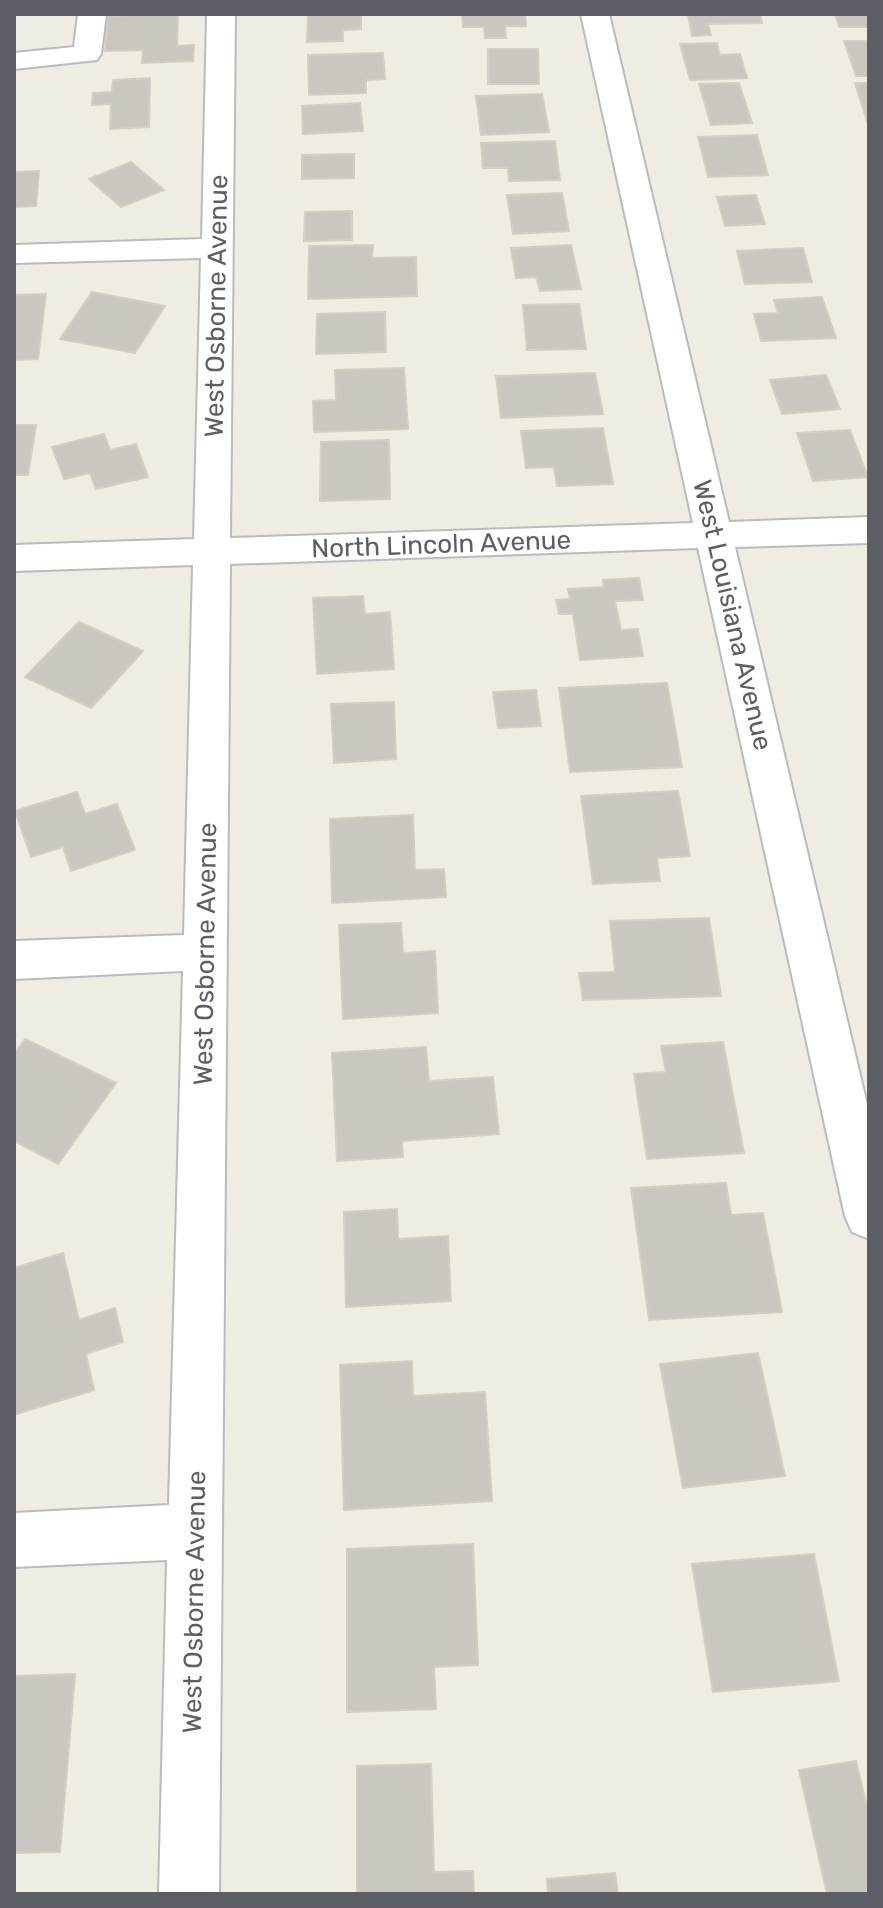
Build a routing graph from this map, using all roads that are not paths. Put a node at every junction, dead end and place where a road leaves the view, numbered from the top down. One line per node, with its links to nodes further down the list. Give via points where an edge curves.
1 (92, 14): 4 (street, via 87,54)
2 (221, 14): 5 (street, West Osborne Avenue)
3 (595, 14): 8 (street, West Louisiana Avenue)
4 (14, 61)
5 (217, 248): 6 (street); 9 (street, West Osborne Avenue)
6 (14, 254)
7 (869, 530): 8 (street, North Lincoln Avenue)
8 (715, 535): 9 (street, North Lincoln Avenue); 13 (street, West Louisiana Avenue)
9 (212, 551): 10 (street, North Lincoln Avenue); 11 (street, West Osborne Avenue)
10 (14, 558)
11 (206, 952): 12 (street); 14 (street, West Osborne Avenue)
12 (14, 960)
13 (869, 1216)
14 (196, 1531): 15 (street); 16 (street, West Osborne Avenue)
15 (14, 1540)
16 (189, 1894)

